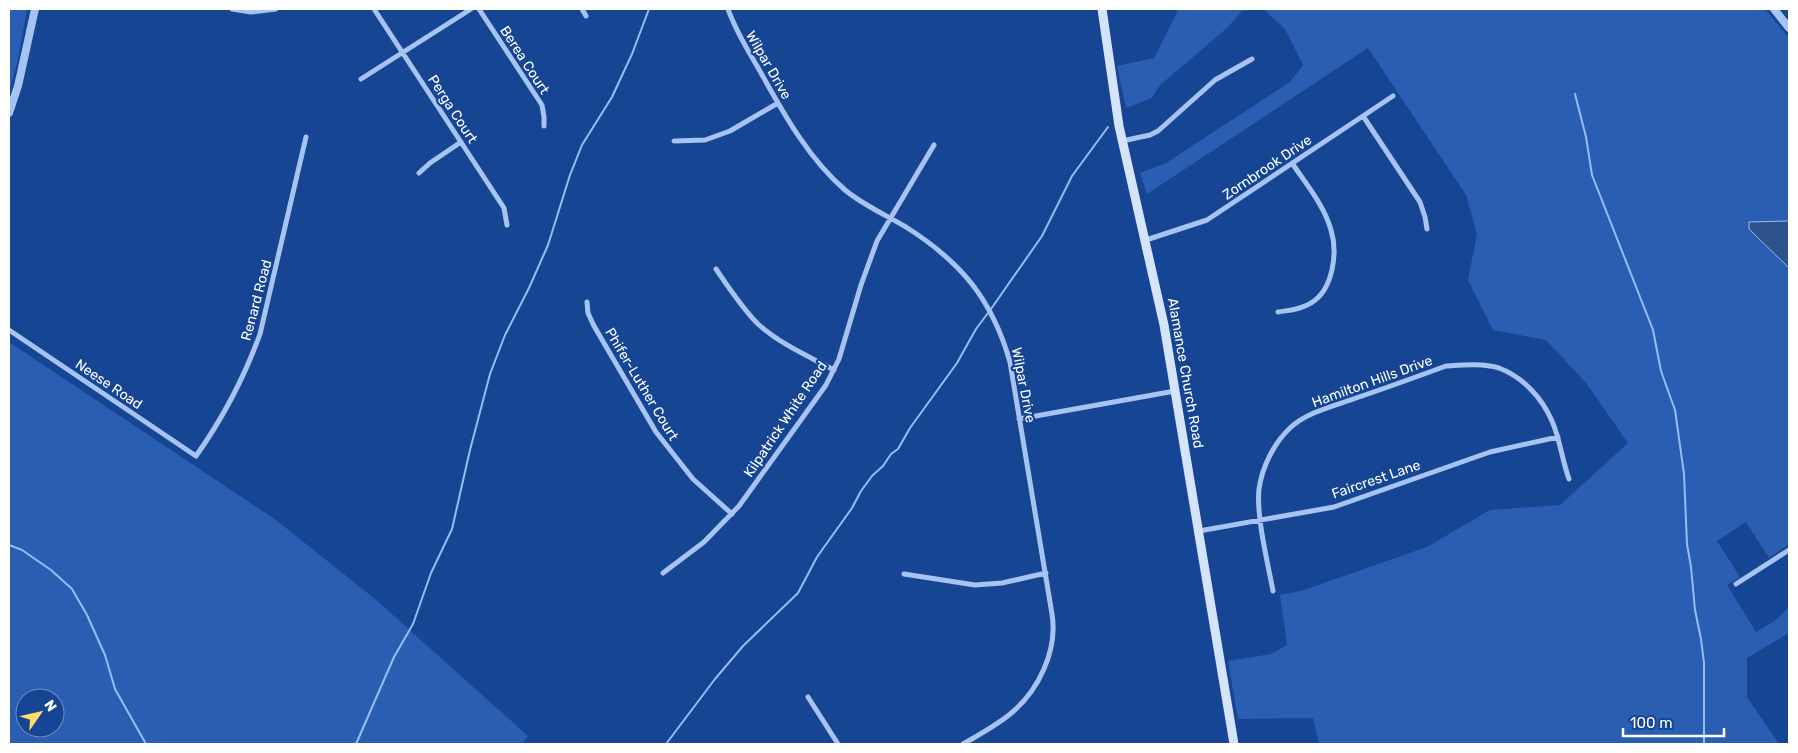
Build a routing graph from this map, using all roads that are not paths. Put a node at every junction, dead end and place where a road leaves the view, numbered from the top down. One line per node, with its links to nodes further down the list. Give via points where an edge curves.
1 (35, 9): 18 (street)
2 (232, 9): 3 (street, via 251,12)
3 (276, 9)
4 (374, 9): 13 (street, Perga Court)
5 (471, 9): 13 (street)
6 (479, 9): 20 (street, Berea Court, via 542,105)
7 (582, 9): 11 (street)
8 (728, 9): 17 (street, Wilpar Drive, via 734,26)
9 (1102, 9): 23 (main road, Alamance Church Road)
10 (1774, 9): 12 (street)
11 (586, 16)
12 (1789, 28)
13 (403, 52): 15 (street); 24 (street, Perga Court)
14 (1252, 59): 23 (street, via 1215,80 1158,131)
15 (361, 79)
16 (1393, 96): 19 (street, Zornbrook Drive)
17 (778, 103): 22 (street, via 730,131 705,140); 28 (street, Wilpar Drive, via 827,173 846,191)
18 (9, 113)
19 (1363, 116): 26 (street, Zornbrook Drive); 30 (street, via 1420,202)
20 (544, 126)
21 (306, 137): 40 (street, Renard Road, via 266,312 250,362 230,402)
22 (674, 141)
23 (1122, 141): 31 (main road, Alamance Church Road)
24 (461, 142): 27 (street); 29 (street, Perga Court, via 504,208)
25 (934, 145): 28 (street, Kilpatrick White Road)
26 (1292, 163): 31 (street, Zornbrook Drive, via 1207,220); 34 (street, via 1331,228 1333,259 1323,292 1312,303 1298,310)
27 (418, 173)
28 (890, 219): 36 (street, Kilpatrick White Road, via 868,263); 38 (street, Wilpar Drive, via 947,256 983,298 1006,349)
29 (507, 225)
30 (1426, 229)
31 (1146, 240): 37 (main road, Alamance Church Road)
32 (716, 269): 36 (street, via 759,324 786,344)
33 (587, 302): 42 (street, Phifer-Luther Court, via 594,326 656,432 693,479)
34 (1278, 312)
35 (9, 330): 40 (street, Neese Road)
36 (834, 370): 42 (street, Kilpatrick White Road)
37 (1176, 391): 38 (street); 44 (main road, Alamance Church Road)
38 (1019, 419): 47 (street, Wilpar Drive)
39 (1558, 437): 41 (street, Hamilton Hills Drive, via 1563,464); 43 (street, Faircrest Lane, via 1490,452 1334,507); 43 (street, Hamilton Hills Drive, via 1545,407 1535,393 1515,376 1498,368 1446,366 1320,411 1290,428 1272,452 1264,470 1259,490)
40 (196, 456)
41 (1570, 479)
42 (732, 514): 46 (street, Kilpatrick White Road, via 704,542)
43 (1261, 519): 44 (street, Faircrest Lane); 50 (street, Hamilton Hills Drive)
44 (1199, 531): 54 (main road, Alamance Church Road)
45 (1789, 550): 49 (street)
46 (663, 573)
47 (1046, 573): 48 (street, via 1002,583 975,585); 53 (street, Wilpar Drive, via 1053,632 1044,668 1028,696 1015,709)
48 (904, 574)
49 (1736, 584)
50 (1273, 591)
51 (808, 696): 52 (street)
52 (838, 744)
53 (964, 744)
54 (1234, 744)

